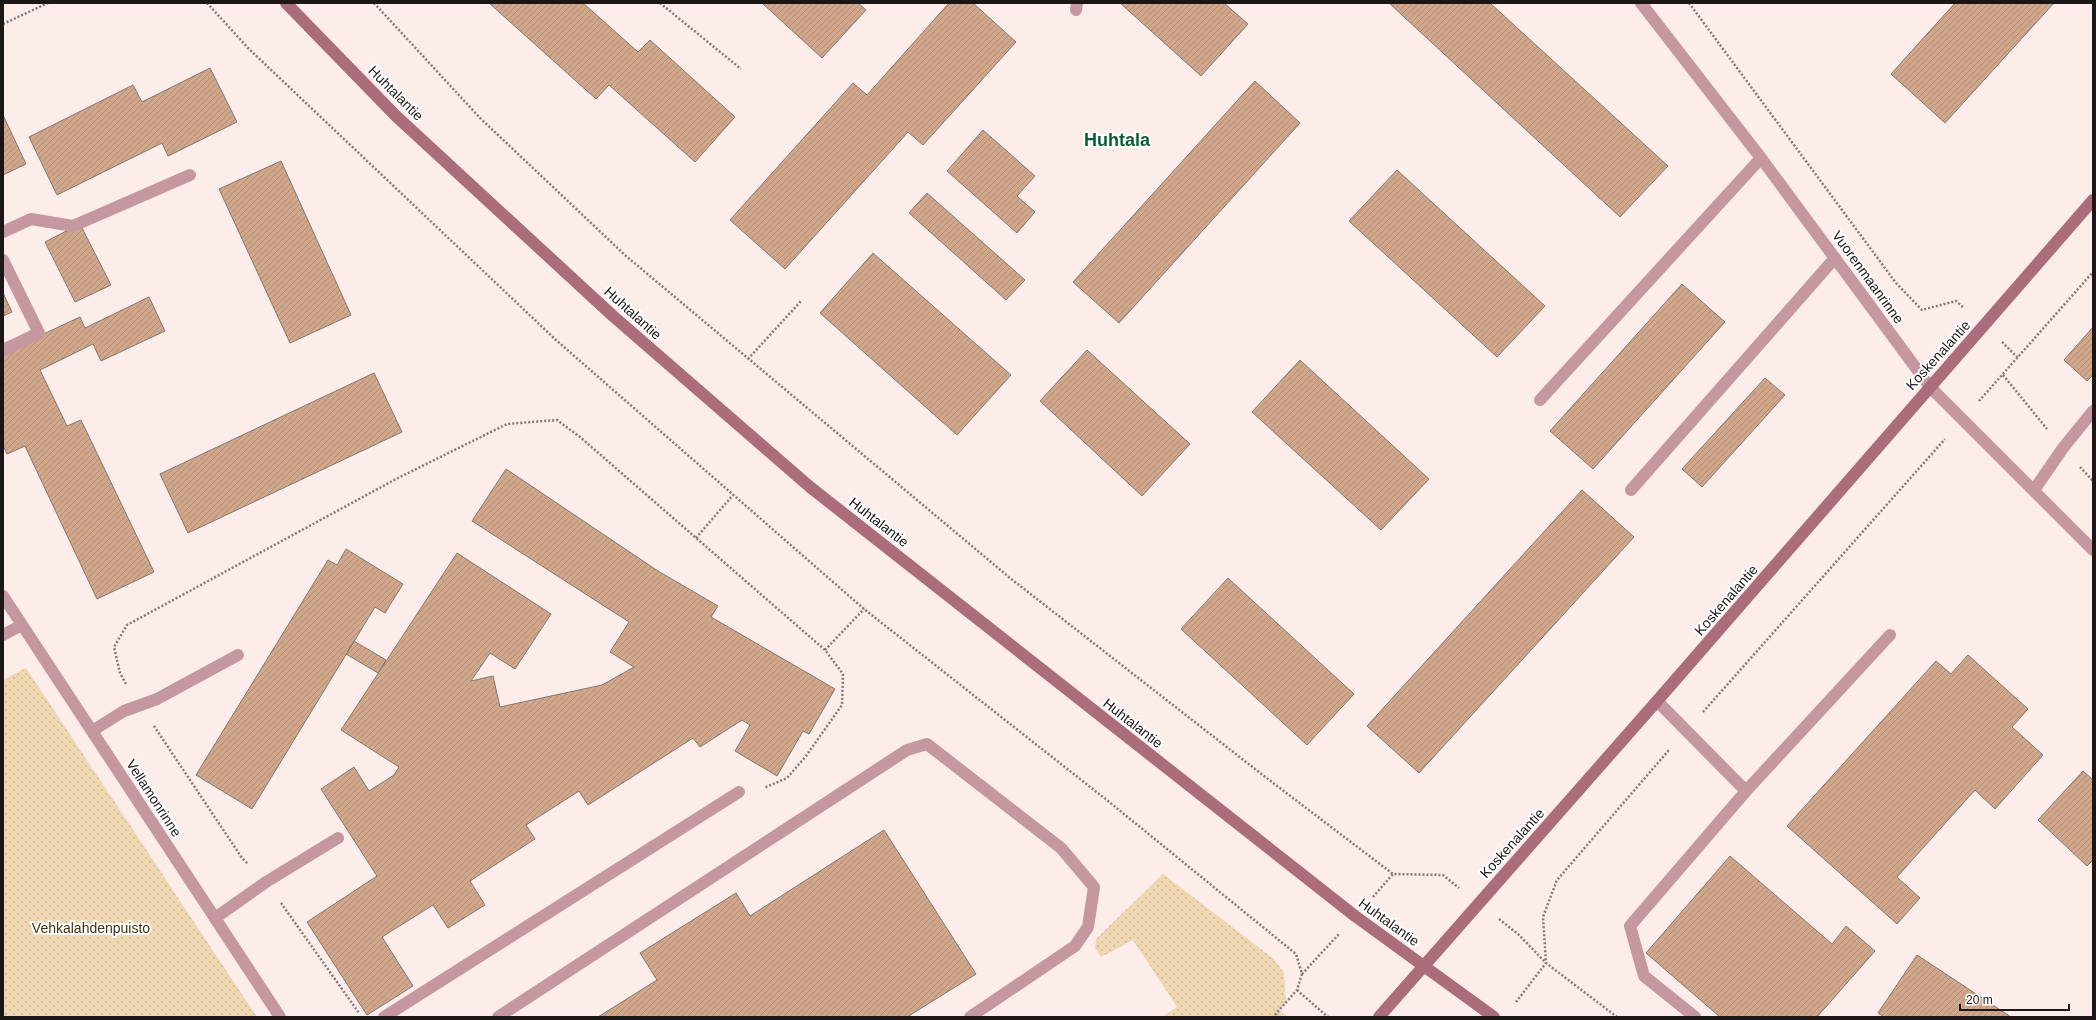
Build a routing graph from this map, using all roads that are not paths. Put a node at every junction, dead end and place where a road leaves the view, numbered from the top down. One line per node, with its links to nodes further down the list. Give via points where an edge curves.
1 (286, 3): 27 (main road, Huhtalantie, via 396,116 596,300 810,487 1355,916)
2 (1641, 3): 3 (street, Vuorenmaanrinne)
3 (1761, 158): 7 (street, Vuorenmaanrinne); 11 (street)
4 (190, 175): 6 (street, via 73,226 31,219)
5 (2093, 200): 10 (main road, Koskenalantie)
6 (3, 232)
7 (1835, 258): 10 (street, Vuorenmaanrinne); 13 (street)
8 (3, 260): 9 (street, via 39,332)
9 (3, 350)
10 (1930, 386): 14 (street, Vuorenmaanrinne); 21 (main road, Koskenalantie)
11 (1540, 400)
12 (2093, 411): 14 (street)
13 (1631, 490)
14 (2034, 490): 15 (street, Vuorenmaanrinne)
15 (2093, 550)
16 (3, 596): 17 (street, Vellamonrinne)
17 (22, 625): 19 (street); 22 (street, Vellamonrinne)
18 (1890, 634): 23 (street)
19 (3, 635)
20 (238, 655): 22 (street, via 140,706 124,711)
21 (1658, 702): 23 (street); 27 (main road, Koskenalantie)
22 (92, 731): 26 (street, Vellamonrinne)
23 (1746, 791): 34 (street, via 1630,926 1644,976)
24 (739, 792): 29 (street)
25 (338, 838): 26 (street, via 266,882)
26 (215, 918): 28 (street, Vellamonrinne)
27 (1423, 966): 32 (main road, Koskenalantie); 33 (main road, Huhtalantie)
28 (280, 1017)
29 (384, 1017)
30 (498, 1017): 31 (street, via 907,750 927,744 1061,848 1094,887 1088,927 1075,946)
31 (970, 1017)
32 (1379, 1017)
33 (1494, 1017)
34 (1695, 1017)

